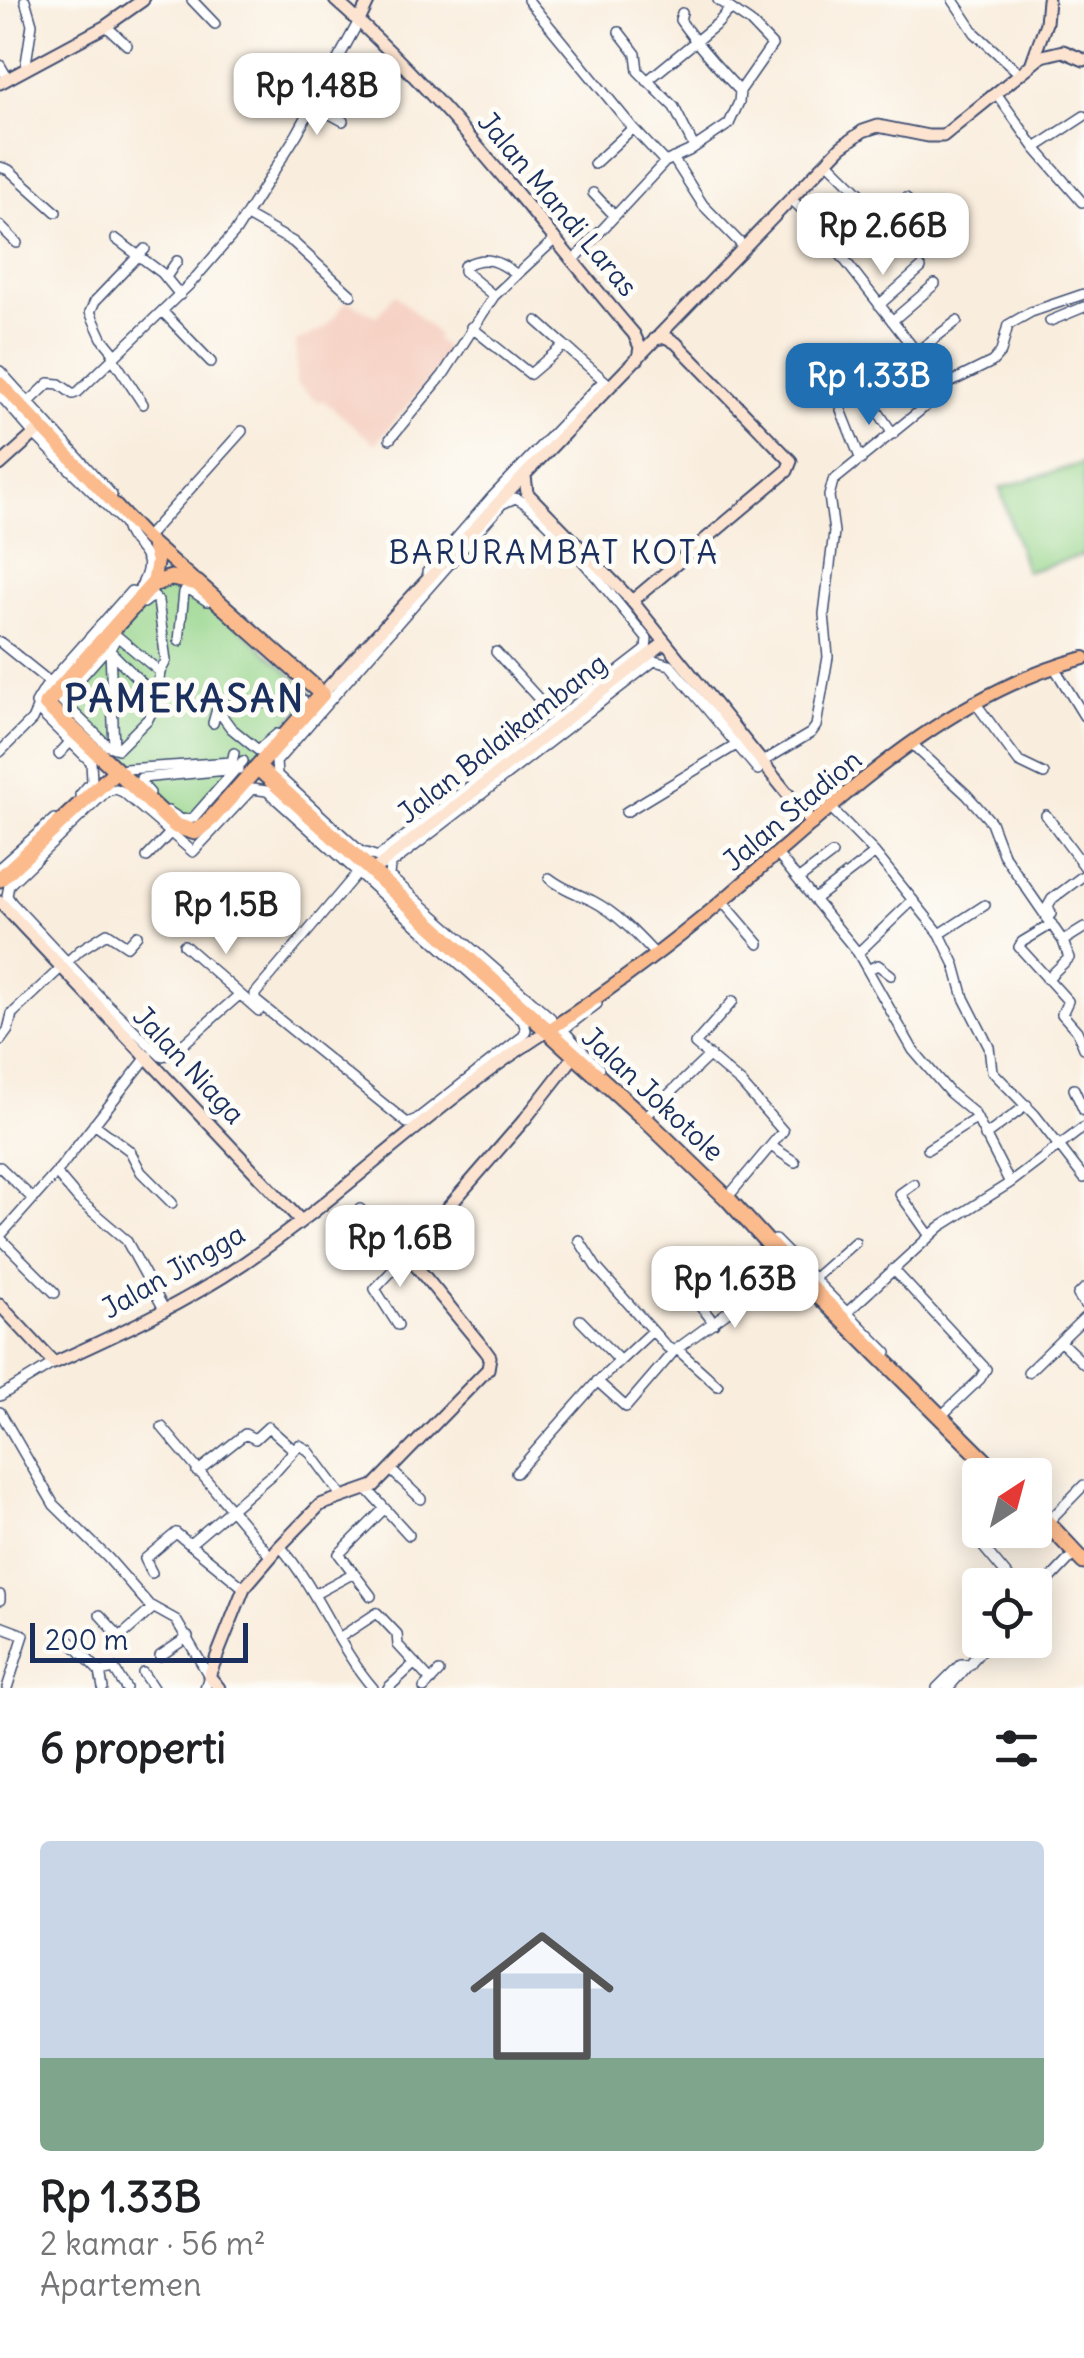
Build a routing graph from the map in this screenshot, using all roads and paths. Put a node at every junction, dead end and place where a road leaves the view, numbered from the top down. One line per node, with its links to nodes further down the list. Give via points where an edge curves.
1 (25, 0): 23 (street, via 32,24)
2 (144, 0): 15 (main road)
3 (192, 0): 13 (street)
4 (336, 0): 12 (main road, Jalan Mandi Laras)
5 (370, 0): 12 (main road)
6 (718, 0): 10 (street)
7 (954, 0): 24 (street, via 975,33)
8 (1048, 0): 14 (main road)
9 (532, 1): 32 (street)
10 (730, 9): 17 (street); 27 (street, via 772,44)
11 (682, 13): 17 (street)
12 (359, 20): 29 (street); 48 (main road, Jalan Mandi Laras, via 439,102)
13 (216, 24)
14 (1046, 24): 19 (main road); 21 (main road)
15 (106, 26): 18 (street); 23 (main road)
16 (619, 32): 26 (street)
17 (694, 41): 26 (street); 27 (street)
18 (127, 45)
19 (1063, 50): 20 (main road); 21 (main road)
20 (1084, 60)
21 (1032, 62): 24 (main road)
22 (0, 65): 25 (street)
23 (25, 70): 25 (main road)
24 (1020, 74): 28 (main road)
25 (4, 81)
26 (647, 81): 33 (street, via 674,107)
27 (740, 91): 33 (street, via 729,124)
28 (996, 93): 34 (street); 36 (main road, via 943,136 878,126 846,142)
29 (313, 105): 31 (street); 44 (street)
30 (1084, 116): 34 (street)
31 (343, 122)
32 (632, 128): 35 (street); 37 (street)
33 (694, 147): 35 (street)
34 (1034, 148): 42 (street)
35 (669, 160): 45 (street); 50 (street)
36 (828, 161): 40 (street, via 884,218); 41 (main road)
37 (594, 164)
38 (0, 167): 43 (street)
39 (593, 194): 45 (street)
40 (906, 198)
41 (791, 199): 50 (main road); 62 (street)
42 (1083, 203)
43 (56, 212)
44 (247, 216): 58 (street, via 294,242); 59 (street)
45 (614, 216): 53 (street)
46 (0, 226): 49 (street)
47 (116, 238): 51 (street)
48 (554, 240): 53 (main road, Jalan Mandi Laras); 55 (street)
49 (17, 243)
50 (743, 246): 68 (main road)
51 (142, 253): 56 (street); 75 (street, via 90,312)
52 (177, 261): 56 (street)
53 (572, 262): 70 (main road, Jalan Mandi Laras)
54 (921, 268): 62 (street)
55 (517, 275): 60 (street); 60 (street, via 496,260 464,266)
56 (166, 277): 59 (street)
57 (934, 284): 66 (street)
58 (347, 292)
59 (180, 294): 63 (street)
60 (494, 296): 69 (street)
61 (1080, 304): 64 (street); 83 (street, via 1017,319 992,362)
62 (879, 305): 66 (street)
63 (162, 311): 75 (street); 77 (street)
64 (1050, 320)
65 (537, 321): 73 (street)
66 (892, 321): 74 (street)
67 (957, 322): 74 (street)
68 (673, 323): 71 (main road); 72 (main road)
69 (471, 327): 73 (street, via 530,374); 92 (street, via 443,376)
70 (634, 334): 71 (main road); 76 (main road)
71 (658, 338): 72 (main road); 76 (main road)
72 (676, 343): 101 (main road, via 788,456 790,467)
73 (564, 346): 82 (street)
74 (918, 351): 78 (street)
75 (114, 355): 86 (street); 87 (street, via 75,394 48,383)
76 (638, 360): 82 (main road)
77 (211, 362)
78 (930, 368): 81 (street); 83 (street)
79 (0, 371): 87 (street)
80 (0, 383): 87 (main road)
81 (903, 383)
82 (608, 384): 95 (main road); 98 (street, via 492,497 328,680 316,680)
83 (943, 386): 91 (street)
84 (863, 388): 91 (street)
85 (0, 395): 89 (street)
86 (144, 404)
87 (26, 406): 89 (main road); 98 (street)
88 (841, 410): 93 (street)
89 (37, 431): 94 (main road); 98 (main road); 112 (street, via 124,523 148,568 138,593 132,591)
90 (242, 431): 98 (street)
91 (892, 434): 93 (street)
92 (390, 440)
93 (860, 460): 131 (street, via 830,488 828,657 816,726)
94 (0, 465)
95 (525, 476): 96 (main road); 97 (main road)
96 (508, 491): 97 (main road); 115 (main road)
97 (527, 493): 101 (main road)
98 (149, 539): 99 (main road); 100 (main road, via 157,561)
99 (197, 583): 100 (highway, via 170,578); 115 (highway)
100 (153, 584): 109 (highway)
101 (632, 601): 105 (main road)
102 (117, 636): 106 (street); 111 (street); 111 (street, via 156,597 166,662)
103 (180, 641): 114 (street, via 182,596 189,589 300,680)
104 (0, 642): 112 (street)
105 (664, 643): 122 (main road, Jalan Balaikambang); 125 (main road)
106 (110, 650): 117 (street); 127 (street); 127 (street, via 61,700)
107 (496, 652): 122 (street)
108 (1084, 658): 110 (main road, Jalan Stadion)
109 (84, 662): 112 (street, via 76,659); 119 (highway)
110 (1054, 667): 118 (main road, Jalan Stadion); 121 (street)
111 (160, 672): 113 (street)
112 (51, 684): 119 (street)
113 (160, 684): 116 (street); 117 (street)
114 (301, 694)
115 (322, 694): 130 (highway)
116 (175, 695)
117 (157, 698): 127 (street, via 148,718)
118 (974, 701): 126 (main road, Jalan Stadion); 133 (street, via 1019,762)
119 (42, 703): 124 (highway); 128 (street)
120 (217, 709): 120 (street, via 261,750 305,702 223,706); 123 (street)
121 (1084, 716)
122 (558, 720): 122 (street, via 642,655 648,639 530,507 509,499 298,734 279,757 276,775 360,851 378,856); 145 (main road, Jalan Balaikambang)
123 (213, 723)
124 (74, 738): 129 (street); 132 (highway); 144 (street, via 91,762 92,781)
125 (741, 742): 131 (main road); 135 (street); 170 (street, via 670,665 654,660 390,865 389,876)
126 (912, 744): 134 (main road, Jalan Stadion); 155 (street, via 991,822 1003,854)
127 (114, 748)
128 (0, 752)
129 (59, 754)
130 (243, 763): 130 (street, via 186,821 140,782 141,778); 132 (street); 138 (highway, via 202,828); 145 (highway, Jalan Jokotole)
131 (764, 768): 137 (main road)
132 (120, 770): 138 (highway); 148 (highway)
133 (1044, 774)
134 (831, 808): 137 (main road, Jalan Stadion); 141 (street)
135 (626, 812)
136 (1046, 815): 143 (street)
137 (812, 824): 139 (main road, Jalan Stadion)
138 (172, 830): 142 (street); 145 (street, via 193,852 260,788); 164 (street, via 123,792 107,791 8,885 7,896)
139 (776, 854): 149 (street); 153 (main road, Jalan Stadion)
140 (832, 854): 149 (street)
141 (875, 854): 150 (street); 151 (street)
142 (147, 858)
143 (1082, 859)
144 (0, 866)
145 (361, 869): 145 (street, via 526,1030 408,1123 255,1000); 168 (street); 170 (highway, Jalan Jokotole)
146 (1084, 875): 159 (street, via 1049,903)
147 (549, 878): 163 (street, via 610,912)
148 (0, 879)
149 (799, 879): 150 (street)
150 (814, 898): 162 (street)
151 (913, 900): 157 (street); 162 (street)
152 (0, 902): 164 (main road, Jalan Niaga)
153 (724, 904): 160 (street); 163 (main road, Jalan Stadion); 179 (street, via 563,1030)
154 (985, 905): 157 (street)
155 (1052, 924): 159 (street); 167 (street, via 1019,947)
156 (1084, 928): 159 (street)
157 (940, 934): 177 (street, via 992,1071)
158 (137, 935): 164 (street, via 124,946 104,934)
159 (1064, 938): 167 (street, via 1069,958)
160 (759, 944)
161 (184, 945): 168 (street)
162 (858, 953): 165 (street)
163 (656, 955): 170 (main road, Jalan Stadion)
164 (65, 965): 168 (street, via 161,1056); 171 (street, via 12,1014); 174 (main road, Jalan Niaga)
165 (869, 968): 166 (street, via 882,966); 180 (street, via 913,1050)
166 (891, 974)
167 (1047, 979): 172 (street, via 1068,1001 1062,1014)
168 (241, 998): 175 (street); 183 (street)
169 (733, 1001): 173 (street, via 695,1042)
170 (558, 1037): 179 (highway, Jalan Jokotole); 183 (main road, Jalan Jingga); 203 (main road, via 517,1129)
171 (0, 1041)
172 (1084, 1048)
173 (710, 1055): 179 (street); 186 (street, via 783,1129)
174 (148, 1056): 175 (main road, Jalan Niaga); 181 (street)
175 (160, 1070): 198 (main road, Jalan Niaga)
176 (1074, 1089): 178 (street)
177 (1026, 1106): 184 (street); 185 (street)
178 (1084, 1111)
179 (646, 1116): 194 (highway, Jalan Jokotole)
180 (977, 1118): 184 (street); 187 (street)
181 (94, 1124): 190 (street); 196 (street, via 130,1151)
182 (1084, 1127): 185 (street)
183 (409, 1132): 198 (main road, Jalan Jingga)
184 (985, 1136): 192 (street)
185 (1059, 1144): 191 (street); 192 (street)
186 (771, 1146): 188 (street); 194 (street)
187 (928, 1149)
188 (795, 1162)
189 (0, 1166): 195 (street)
190 (56, 1173): 195 (street); 212 (street, via 126,1240)
191 (1084, 1178)
192 (1010, 1183): 199 (street)
193 (914, 1184): 199 (street, via 900,1194)
194 (728, 1196): 204 (highway, Jalan Jokotole); 207 (street)
195 (33, 1200): 200 (street)
196 (172, 1203)
197 (360, 1209): 203 (street)
198 (300, 1220): 212 (main road, Jalan Jingga, via 244,1263)
199 (930, 1236): 205 (street)
200 (0, 1237): 209 (street)
201 (579, 1240): 218 (street)
202 (855, 1242): 207 (street)
203 (407, 1255): 217 (street, via 374,1289); 233 (main road, via 490,1357 488,1369)
204 (781, 1256): 207 (highway, Jalan Jokotole); 216 (street)
205 (893, 1269): 213 (street); 228 (street, via 984,1364 984,1374)
206 (679, 1278): 216 (street)
207 (811, 1282): 213 (highway, Jalan Jokotole)
208 (1084, 1289): 210 (street, via 1078,1295)
209 (54, 1294)
210 (1084, 1304)
211 (0, 1305): 222 (main road)
212 (164, 1309): 222 (main road, Jalan Jingga)
213 (844, 1314): 228 (highway, Jalan Jokotole)
214 (1084, 1318): 219 (street)
215 (580, 1320): 221 (street)
216 (712, 1320): 220 (street)
217 (398, 1324)
218 (652, 1331): 220 (street); 221 (street)
219 (1061, 1342): 223 (street); 224 (street)
220 (672, 1349): 225 (street, via 653,1379 622,1406); 226 (street)
221 (620, 1361): 225 (street)
222 (54, 1363): 227 (street)
223 (1084, 1364)
224 (1028, 1372)
225 (597, 1382): 235 (street)
226 (718, 1386)
227 (0, 1396)
228 (943, 1414): 232 (highway, Jalan Jokotole)
229 (2, 1415): 257 (street, via 54,1505)
230 (162, 1426): 234 (street)
231 (294, 1450): 234 (street, via 268,1427 254,1439 246,1434); 238 (street, via 308,1450); 240 (street)
232 (986, 1458)
233 (391, 1470): 237 (main road); 239 (street)
234 (197, 1472): 240 (street)
235 (516, 1473)
236 (1084, 1485): 242 (street)
237 (368, 1490): 238 (main road); 241 (street)
238 (342, 1497): 246 (main road, via 320,1505)
239 (421, 1499)
240 (228, 1509): 245 (street); 248 (street)
241 (384, 1509): 244 (street); 252 (street, via 339,1554)
242 (1052, 1518)
243 (1052, 1524): 249 (highway)
244 (409, 1536)
245 (190, 1544): 251 (street, via 172,1535 145,1559); 254 (street)
246 (280, 1546): 248 (main road); 255 (street)
247 (984, 1548): 250 (street)
248 (270, 1557): 254 (main road)
249 (1080, 1557): 253 (street)
250 (1001, 1568)
251 (152, 1573)
252 (352, 1574): 255 (street); 256 (street)
253 (1052, 1581)
254 (244, 1588): 269 (main road)
255 (315, 1594): 261 (street)
256 (372, 1596)
257 (152, 1608): 258 (street, via 120,1637); 260 (street, via 173,1617)
258 (100, 1616)
259 (0, 1626): 272 (street, via 24,1634)
260 (188, 1637): 263 (street); 269 (street)
261 (339, 1638): 265 (street, via 377,1612); 277 (street)
262 (70, 1642): 266 (street)
263 (160, 1656)
264 (976, 1658): 271 (street)
265 (415, 1663): 270 (street); 278 (street)
266 (100, 1672): 273 (street); 274 (street, via 114,1669)
267 (144, 1672): 275 (street)
268 (439, 1672): 270 (street)
269 (207, 1682): 276 (main road)
270 (427, 1684)
271 (943, 1687)
272 (8, 1688)
273 (103, 1688)
274 (126, 1688)
275 (153, 1688)
276 (219, 1688)
277 (374, 1688)
278 (388, 1688)

